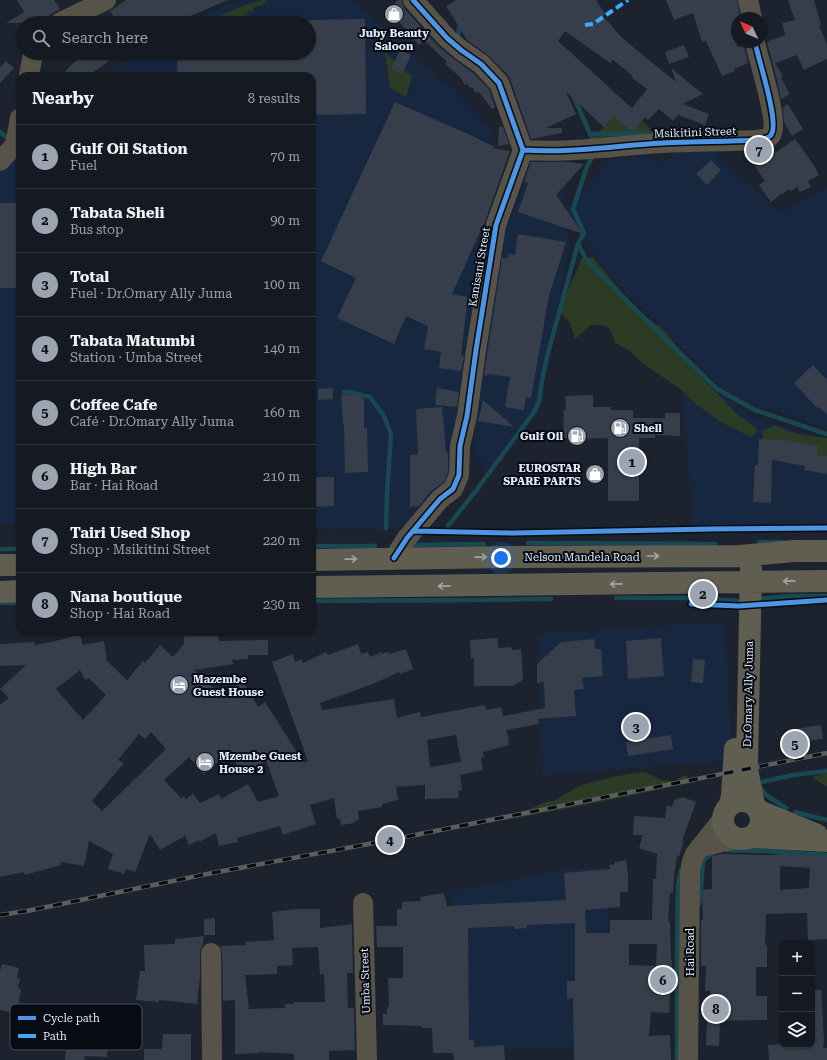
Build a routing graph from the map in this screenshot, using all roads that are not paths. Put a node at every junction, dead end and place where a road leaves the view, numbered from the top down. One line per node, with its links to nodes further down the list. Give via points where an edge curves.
1 (106, 0): 5 (street)
2 (413, 0): 10 (street, via 447,38 481,64 499,83)
3 (748, 0): 4 (street)
4 (751, 12)
5 (73, 16)
6 (757, 48): 10 (street, Msikitini Street, via 769,95 773,123 773,132 767,138 569,150)
7 (32, 60): 8 (street)
8 (30, 72)
9 (16, 140): 11 (street, via 15,145)
10 (523, 150): 14 (street, Kanisani Street, via 496,225 467,416 460,446 459,476 453,490 440,499 407,538)
11 (0, 161)
12 (827, 551): 13 (main road, Nelson Mandela Road, via 794,550)
13 (746, 555): 14 (main road, Nelson Mandela Road, one-way to 13); 19 (main road)
14 (394, 558): 15 (main road, Nelson Mandela Road, one-way to 14)
15 (316, 560)
16 (0, 565): 17 (main road)
17 (16, 565)
18 (827, 581): 19 (main road, one-way to 19)
19 (745, 582): 20 (main road, one-way to 20); 23 (main road, Dr.Omary Ally Juma, via 747,769); 24 (main road, Dr.Omary Ally Juma, via 734,779)
20 (316, 587)
21 (16, 591): 22 (main road)
22 (0, 592)
23 (757, 808): 24 (main road, via 751,803 738,801); 25 (main road, via 760,828 756,833); 26 (main road)
24 (726, 812): 25 (main road, via 723,826 726,832 730,836); 27 (street, Hai Road)
25 (744, 838): 26 (main road); 27 (street)
26 (827, 840)
27 (700, 847): 32 (street, Hai Road, via 694,854 690,872)
28 (363, 903): 31 (street, Umba Street)
29 (211, 953): 30 (street)
30 (212, 1060)
31 (367, 1060)
32 (688, 1060)

